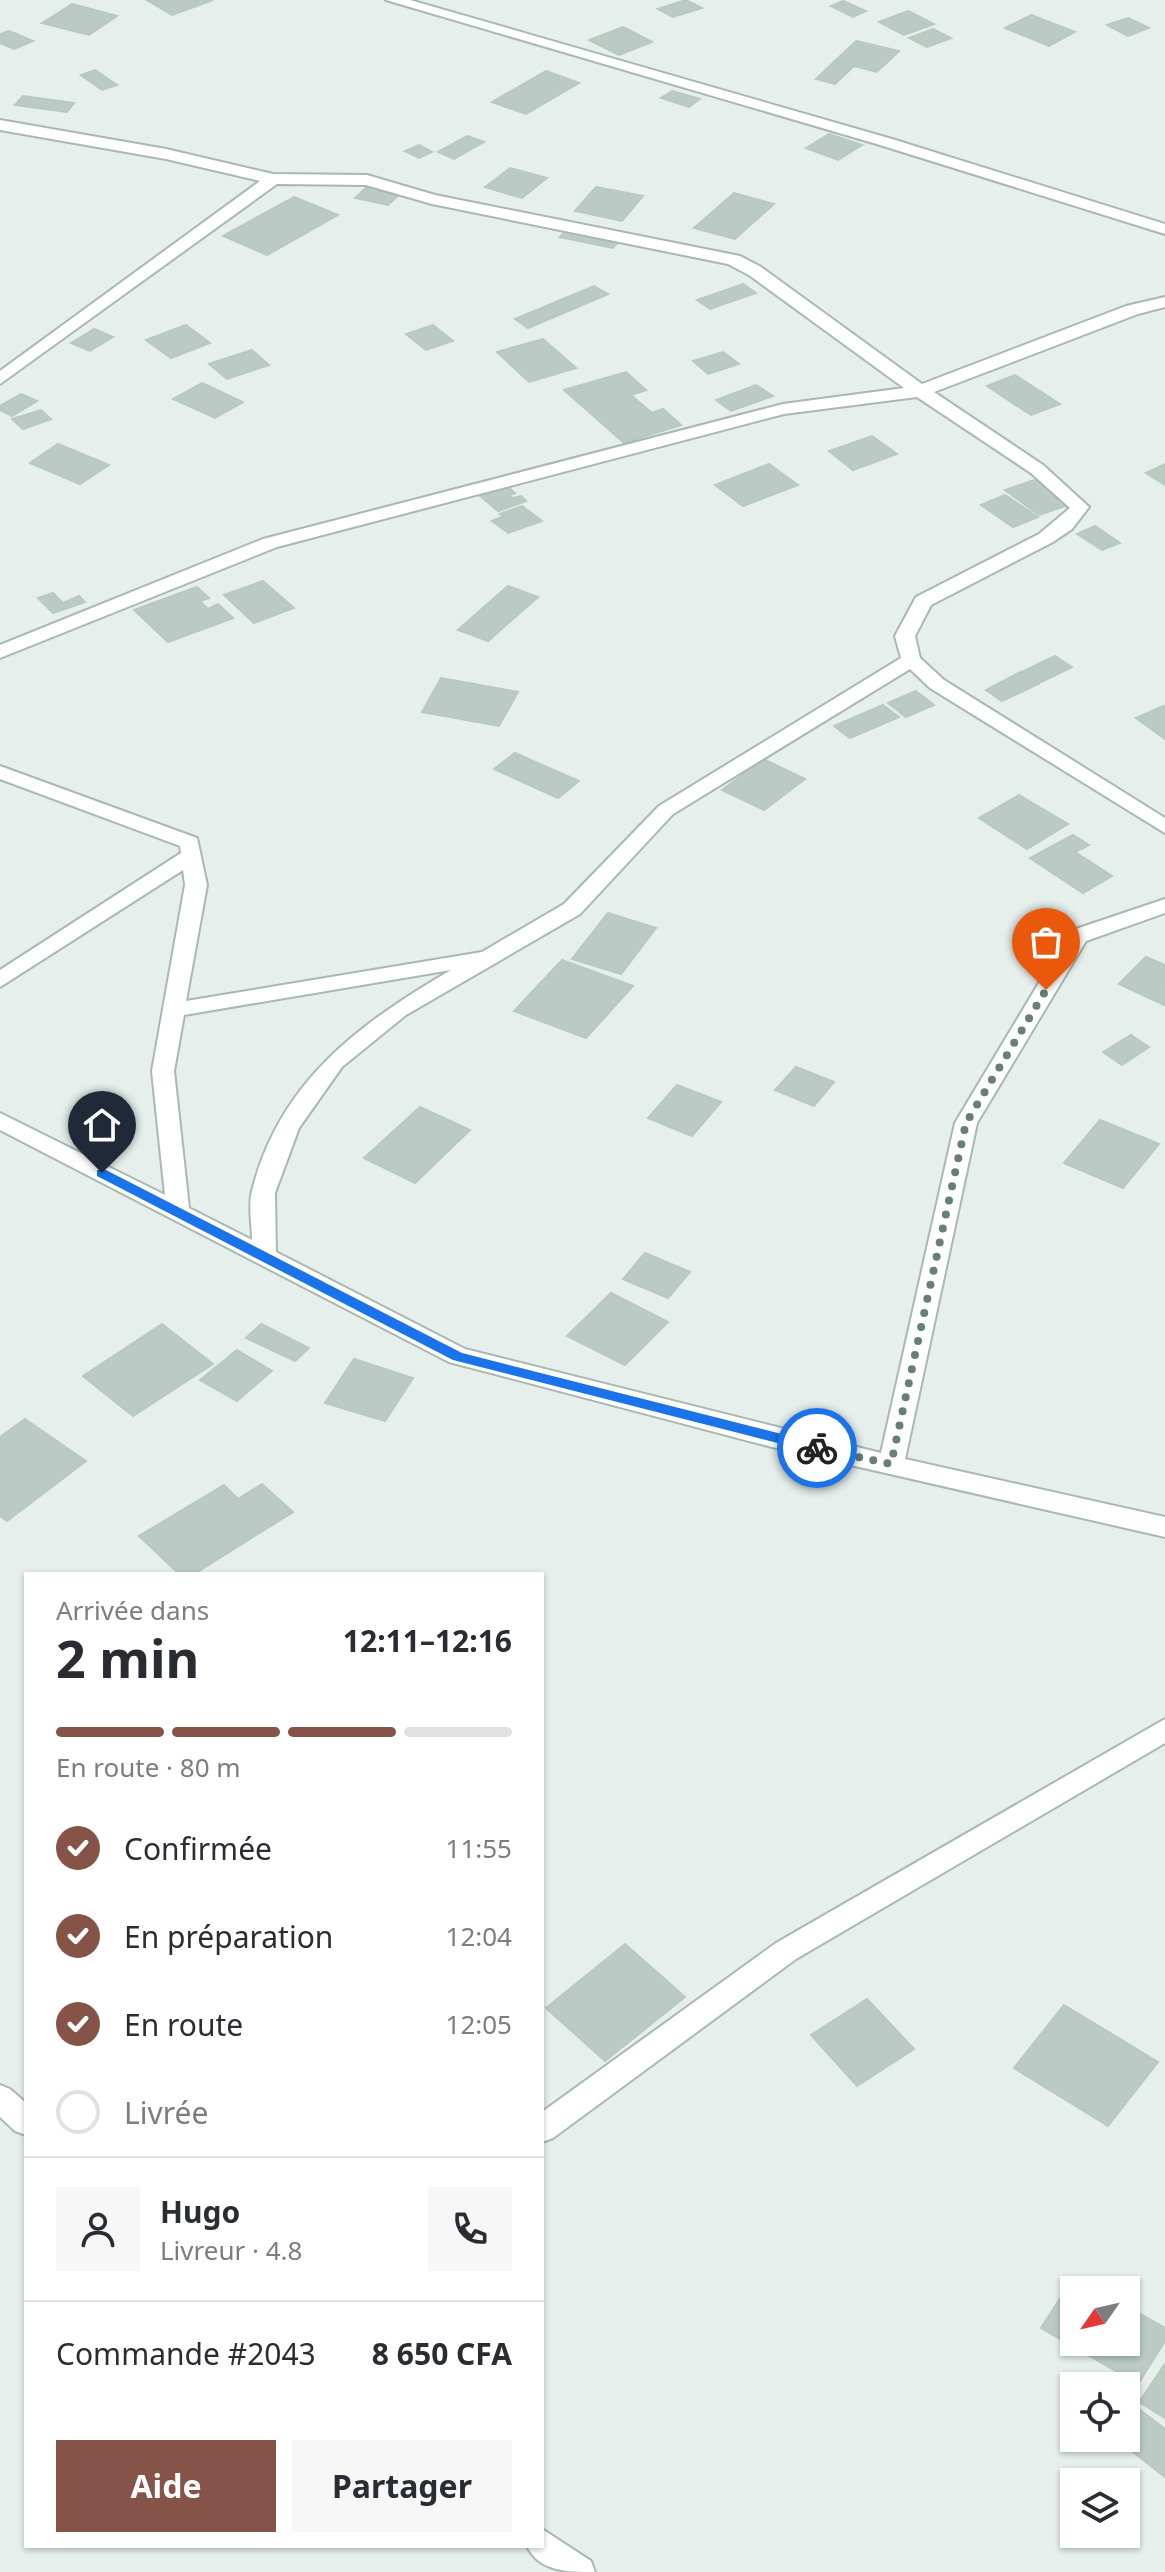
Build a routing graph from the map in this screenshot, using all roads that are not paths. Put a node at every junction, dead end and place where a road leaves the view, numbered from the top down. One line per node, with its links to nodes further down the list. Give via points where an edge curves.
1 (394, 0): 4 (street)
2 (0, 125): 3 (street)
3 (273, 179): 6 (street); 7 (street, via 367,180 432,199 734,260)
4 (1165, 229)
5 (1165, 302): 7 (street)
6 (0, 379)
7 (920, 391): 8 (street, via 783,409 270,543); 9 (street, via 1037,469 1080,507 1046,538 923,601 905,636)
8 (0, 652)
9 (911, 660): 11 (street, via 937,684); 14 (street, via 666,810 572,909)
10 (0, 772): 12 (street, via 190,842)
11 (1165, 827)
12 (192, 855): 15 (street); 16 (street, via 196,885)
13 (1165, 906): 20 (street, via 1078,936 966,1123)
14 (498, 955): 16 (street); 19 (street, via 398,1010 334,1062 288,1127 263,1193)
15 (0, 980)
16 (174, 1010): 18 (street, via 163,1071)
17 (0, 1121): 18 (street)
18 (178, 1212): 19 (street)
19 (264, 1256): 20 (street, via 458,1356)
20 (891, 1464): 21 (street)
21 (1165, 1527)
22 (1165, 1730): 25 (street, via 786,1951)
23 (0, 2098): 24 (street)
24 (24, 2120)
25 (544, 2128)
26 (544, 2546): 27 (street)
27 (579, 2572)

